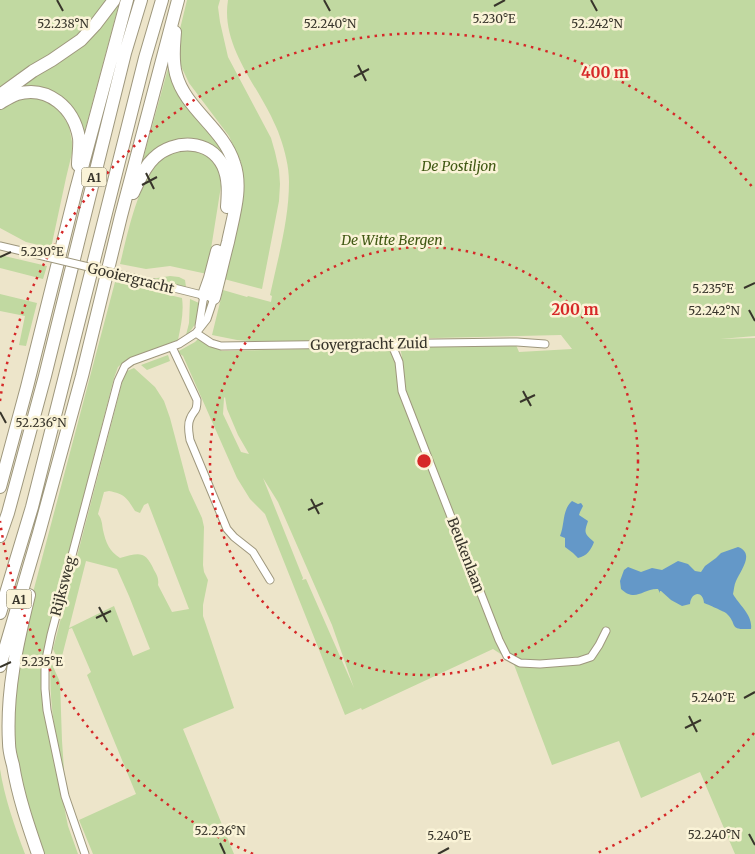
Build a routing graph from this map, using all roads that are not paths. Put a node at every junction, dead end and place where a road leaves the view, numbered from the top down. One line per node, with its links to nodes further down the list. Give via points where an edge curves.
1 (114, 0): 6 (highway, via 81,40)
2 (127, 0): 8 (highway, A1)
3 (141, 0): 18 (highway, A1, via 45,376)
4 (162, 0): 20 (highway, A1, via 32,507)
5 (178, 0): 9 (highway, A1); 11 (highway, A1, via 174,58 178,79 187,98 228,149 235,164 238,186 232,225)
6 (0, 95)
7 (0, 104): 8 (highway, A1, via 26,92 36,92 62,104 72,118 79,138)
8 (76, 190): 16 (highway, A1)
9 (121, 216): 11 (highway, A1, via 146,167 164,150 179,144 191,144 215,154 227,177 228,201); 17 (highway, A1)
10 (0, 246): 11 (street, Gooiergracht, bridge)
11 (209, 296): 12 (street, via 207,318)
12 (197, 331): 13 (street, Goyergracht Zuid, via 211,343 221,346); 15 (street)
13 (391, 343): 14 (street, Goyergracht Zuid); 21 (street, Beukenlaan, via 399,362 402,390 507,656 520,663 579,660 591,656)
14 (545, 344)
15 (170, 348): 19 (street, via 197,400 188,428 190,440 227,529 252,552); 24 (street, Rijksweg, via 125,366 118,381 45,664 47,710 63,786)
16 (0, 487)
17 (39, 533): 22 (highway, A1); 23 (highway, via 9,701 9,744 15,776)
18 (0, 536)
19 (270, 580)
20 (0, 613)
21 (606, 631)
22 (0, 666)
23 (38, 854)
24 (85, 854)

